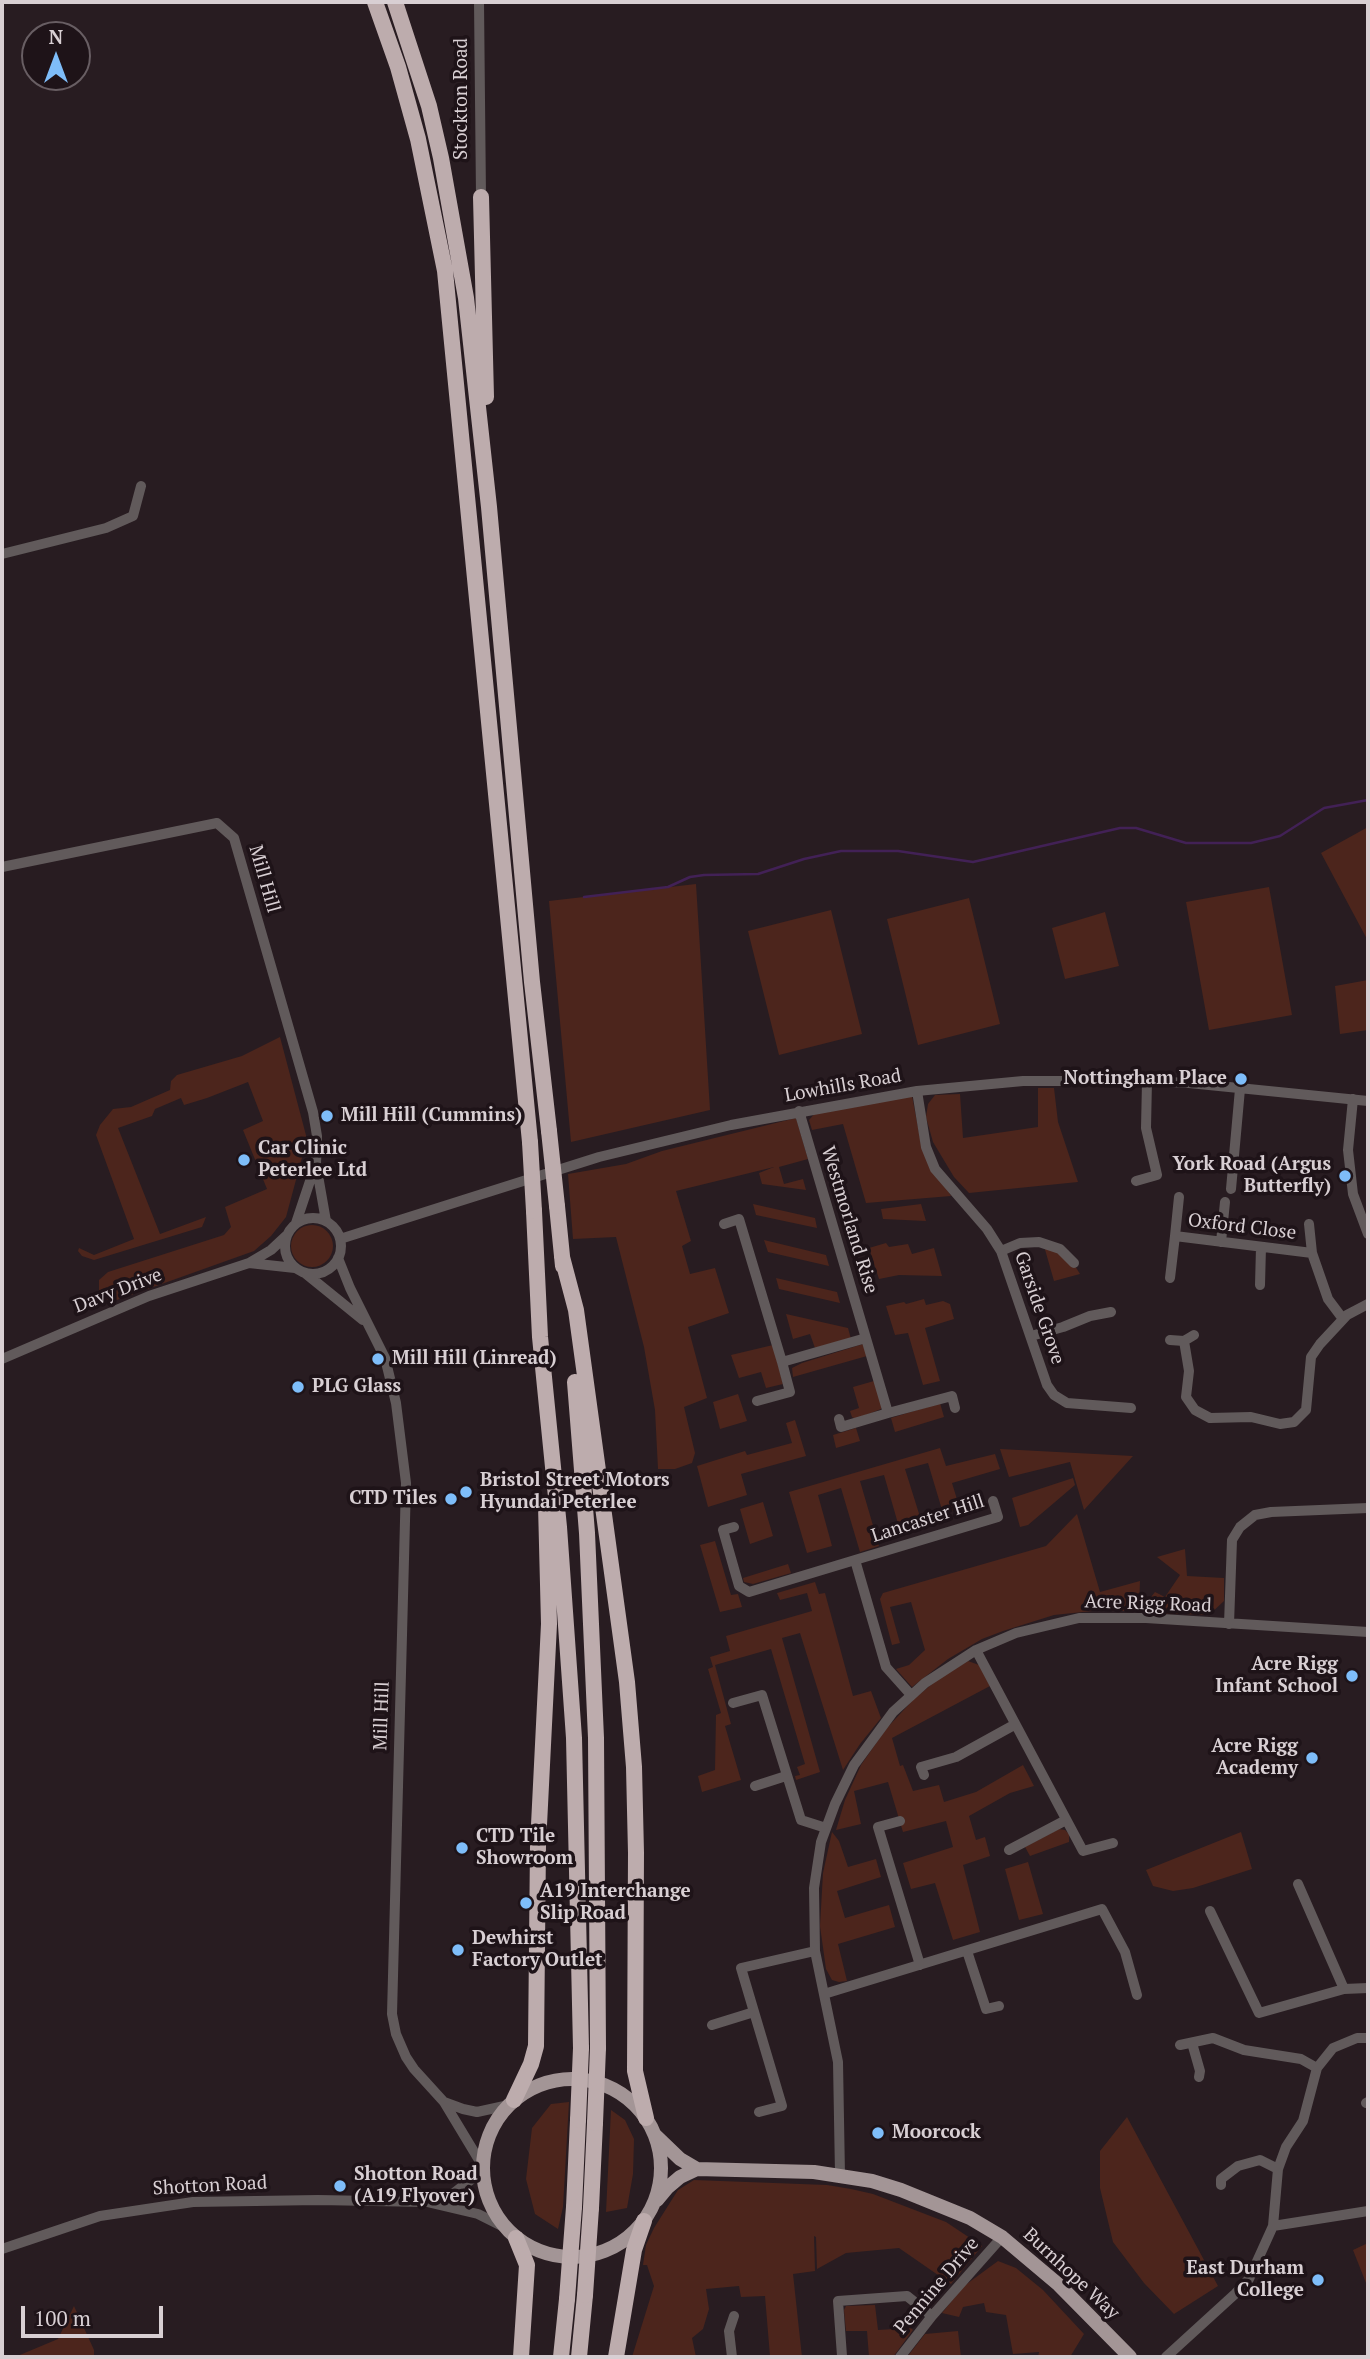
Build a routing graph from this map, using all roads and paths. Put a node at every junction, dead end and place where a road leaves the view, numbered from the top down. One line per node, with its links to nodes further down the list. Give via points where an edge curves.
1 (375, 2): 48 (highway, bridge, via 418,139 445,271 530,1142)
2 (395, 2): 6 (highway, via 429,106 456,231)
3 (479, 2): 4 (street, Stockton Road)
4 (481, 197): 6 (highway)
5 (141, 486): 7 (street, via 133,516 106,528)
6 (489, 508): 32 (highway, bridge)
7 (2, 554)
8 (2, 867): 15 (street, Mill Hill, via 217,823 234,838 313,1112)
9 (1147, 1081): 10 (street, Lowhills Road); 11 (street, Lowhills Road, via 1023,1081); 16 (street, via 1146,1128 1157,1175)
10 (1240, 1089): 12 (street, Lowhills Road); 17 (street)
11 (917, 1091): 14 (street, Lowhills Road); 30 (street, Garside Grove, via 921,1127 935,1168)
12 (1353, 1099): 13 (street, Lowhills Road); 24 (street, via 1348,1150 1353,1194)
13 (1368, 1101)
14 (799, 1111): 27 (street, Lowhills Road, via 599,1157); 44 (street, Westmorland Rise)
15 (316, 1164): 20 (street, Mill Hill); 21 (street, Mill Hill)
16 (1136, 1181)
17 (1231, 1189)
18 (1180, 1198): 26 (street, Oxford Close)
19 (1225, 1202): 28 (street)
20 (326, 1221): 21 (street, via 312,1217); 27 (street)
21 (296, 1223): 25 (street)
22 (724, 1224): 47 (street, via 740,1219)
23 (1309, 1224): 31 (street)
24 (1368, 1234)
25 (286, 1236): 34 (street, Davy Drive); 36 (street, via 285,1253)
26 (1175, 1236): 28 (street, Oxford Close); 37 (street)
27 (340, 1239): 33 (street)
28 (1221, 1242): 29 (street, Oxford Close)
29 (1261, 1247): 31 (street, Oxford Close); 38 (street)
30 (1001, 1251): 35 (street, via 1039,1242 1060,1249); 43 (street, Garside Grove)
31 (1312, 1253): 41 (street, Oxford Close, via 1328,1299)
32 (562, 1257): 92 (highway, via 576,1310 628,1694 636,1841 635,2071); 111 (highway, bridge, via 587,1534 596,1738 598,2048)
33 (338, 1258): 36 (street, via 324,1271); 42 (street, Mill Hill)
34 (249, 1263): 36 (street, Davy Drive); 46 (street, Davy Drive, via 149,1296)
35 (1074, 1263)
36 (301, 1271): 42 (street, Mill Hill)
37 (1170, 1279)
38 (1260, 1285)
39 (1368, 1304): 41 (street)
40 (1111, 1312): 43 (street)
41 (1343, 1319): 45 (street, via 1311,1357 1306,1410 1294,1422 1280,1424 1251,1418 1210,1418 1195,1410 1186,1396 1189,1338)
42 (365, 1321): 89 (street, Mill Hill, via 387,1367 406,1483 392,2014 406,2057)
43 (1031, 1336): 50 (street, Garside Grove, via 1054,1395 1067,1403)
44 (866, 1338): 47 (street); 52 (street, Westmorland Rise)
45 (1170, 1340)
46 (2, 1359)
47 (782, 1362): 49 (street, via 790,1392)
48 (545, 1381): 90 (highway, via 541,1431 549,1624 538,1845 536,2046); 110 (highway, bridge, via 574,1738 581,2048)
49 (757, 1401)
50 (1131, 1408)
51 (956, 1409): 52 (street, via 952,1396)
52 (888, 1413): 53 (street, via 841,1427)
53 (839, 1419)
54 (993, 1501): 57 (street, Lancaster Hill, via 998,1517)
55 (1368, 1508): 58 (street, via 1271,1512 1255,1515 1240,1527 1232,1540)
56 (734, 1527): 57 (street, Lancaster Hill, via 723,1530 739,1586 749,1592)
57 (855, 1560): 61 (street, Lancaster Hill, via 886,1667)
58 (1229, 1624): 59 (street, Acre Rigg Road); 60 (street, Acre Rigg Road, via 1079,1618 1016,1633)
59 (1368, 1632)
60 (976, 1650): 61 (street, Acre Rigg Road); 63 (street)
61 (911, 1695): 69 (street, Acre Rigg Road, via 879,1728 854,1765)
62 (733, 1703): 65 (street, via 762,1695)
63 (1014, 1725): 64 (street, via 956,1757 921,1768); 67 (street)
64 (924, 1775)
65 (786, 1776): 66 (street); 69 (street, via 801,1820)
66 (755, 1786)
67 (1066, 1820): 70 (street, via 1083,1851); 71 (street)
68 (900, 1821): 76 (street, via 878,1827)
69 (826, 1828): 74 (street, Acre Rigg Road, via 814,1888)
70 (1113, 1843)
71 (1009, 1850)
72 (1298, 1884): 78 (street)
73 (1210, 1911): 78 (street, via 1259,2013)
74 (815, 1951): 79 (street, Acre Rigg Road); 82 (street, via 741,1968)
75 (967, 1951): 76 (street); 80 (street, via 1102,1909 1125,1952); 81 (street, via 986,2010)
76 (919, 1965): 79 (street)
77 (1368, 1988): 78 (street)
78 (1344, 1989)
79 (824, 1994): 97 (street, Acre Rigg Road, via 838,2062)
80 (1137, 1995)
81 (999, 2006)
82 (754, 2012): 83 (street); 91 (street, via 782,2106)
83 (712, 2025)
84 (1368, 2038): 87 (street, via 1332,2048)
85 (1192, 2043): 86 (street); 87 (street, via 1213,2038 1244,2050 1301,2059); 88 (street)
86 (1180, 2045)
87 (1317, 2068): 96 (street, via 1303,2121)
88 (1199, 2077)
89 (444, 2102): 90 (street, via 471,2112); 94 (street, Mill Hill)
90 (512, 2102): 92 (main road, via 544,2084 579,2079 617,2091); 94 (main road, via 490,2133)
91 (759, 2112)
92 (646, 2118): 93 (main road)
93 (654, 2133): 95 (main road); 100 (main road, via 661,2169)
94 (482, 2168): 99 (street, Shotton Road, via 454,2193); 104 (main road, via 488,2200)
95 (697, 2169): 97 (main road, Burnhope Way); 100 (main road, via 667,2188)
96 (1278, 2169): 98 (street, via 1259,2161 1238,2166 1221,2179); 103 (street)
97 (840, 2175): 105 (main road, Burnhope Way, via 935,2203)
98 (1222, 2185)
99 (427, 2202): 104 (street, Shotton Road, via 478,2214); 106 (street, Shotton Road, via 171,2204 100,2216)
100 (654, 2204): 102 (main road)
101 (1368, 2211): 103 (street)
102 (644, 2221): 104 (main road, via 623,2242 589,2256 550,2255); 112 (highway, via 634,2250)
103 (1273, 2226): 117 (street, via 1249,2279)
104 (510, 2232): 109 (highway, via 527,2265)
105 (1002, 2237): 108 (street, Pennine Drive); 116 (main road, Burnhope Way, via 1059,2285)
106 (2, 2249)
107 (733, 2316): 113 (street, via 729,2330)
108 (932, 2316): 114 (street, via 907,2296 838,2301); 115 (street, Pennine Drive)
109 (521, 2357)
110 (561, 2357)
111 (579, 2357)
112 (616, 2357)
113 (732, 2357)
114 (842, 2357)
115 (900, 2357)
116 (1130, 2357)
117 (1166, 2357)

